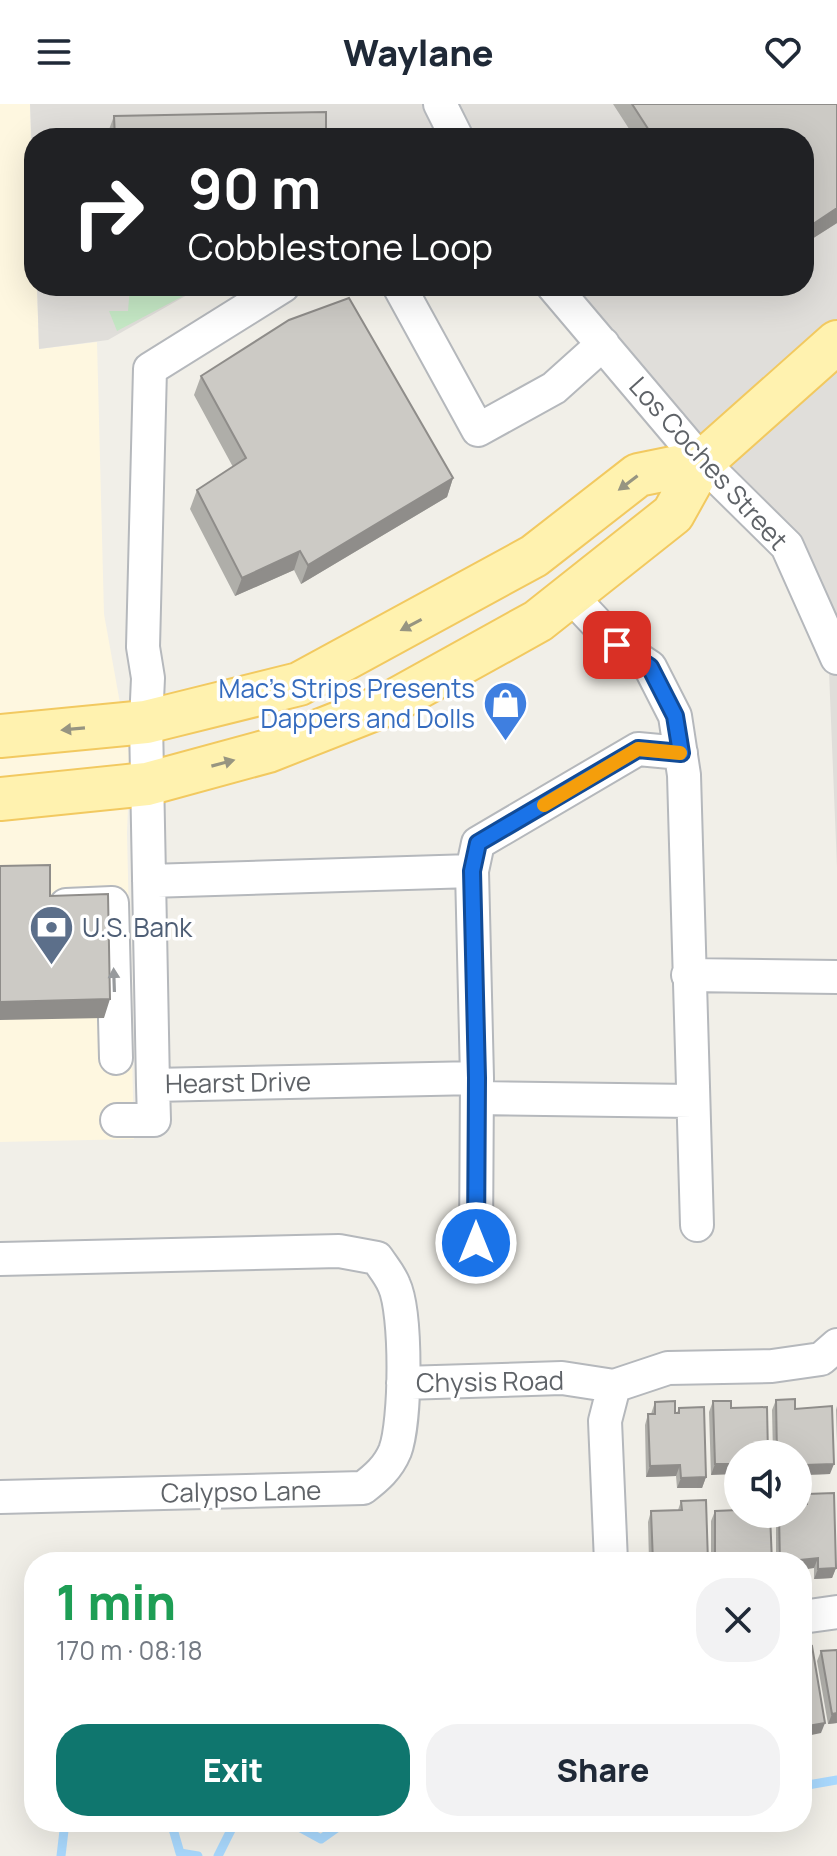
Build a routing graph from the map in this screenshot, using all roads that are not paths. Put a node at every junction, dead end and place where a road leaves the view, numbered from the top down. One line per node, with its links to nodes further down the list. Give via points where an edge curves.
1 (440, 104): 2 (street)
2 (452, 128)
3 (267, 296): 11 (street, Hearst Drive, via 150,369)
4 (404, 296): 7 (street, via 478,430 554,388)
5 (562, 296): 7 (street, Los Coches Street)
6 (837, 342): 8 (main road)
7 (603, 344): 8 (street, Los Coches Street)
8 (702, 462): 9 (main road, via 673,514); 10 (street, Los Coches Street, via 787,546); 11 (main road, one-way to 11, via 638,475 534,556 299,684)
9 (571, 596): 13 (street, via 617,645 650,667 675,716); 14 (main road, one-way to 9, via 268,751 390,703 538,621)
10 (837, 658)
11 (146, 722): 12 (main road, one-way to 12); 14 (street, Hearst Drive)
12 (0, 736)
13 (681, 753): 16 (street, via 638,749 478,843); 19 (street)
14 (147, 784): 15 (main road); 17 (street, Hearst Drive)
15 (0, 799)
16 (472, 871): 17 (street); 23 (street)
17 (149, 881): 22 (street, Hearst Drive)
18 (43, 906): 21 (street, one-way to 18, via 112,903)
19 (688, 975): 20 (street); 24 (street)
20 (837, 977)
21 (116, 1058)
22 (153, 1085): 23 (street, Hearst Drive); 25 (street, via 154,1120)
23 (477, 1088): 24 (street, Hearst Drive); 27 (street)
24 (692, 1101): 26 (street)
25 (117, 1120)
26 (697, 1225)
27 (476, 1243)
28 (0, 1259): 30 (street, Chysis Road, via 339,1251 377,1258 394,1286 402,1319)
29 (837, 1345): 31 (street, Chysis Road, via 821,1359 772,1366 668,1368)
30 (403, 1383): 31 (street, Chysis Road, via 562,1378); 32 (street, Calypso Lane, via 396,1450 382,1473 363,1488)
31 (614, 1386): 33 (street, via 605,1421)
32 (0, 1497)
33 (611, 1552)
34 (837, 1612): 35 (street)
35 (812, 1616)

